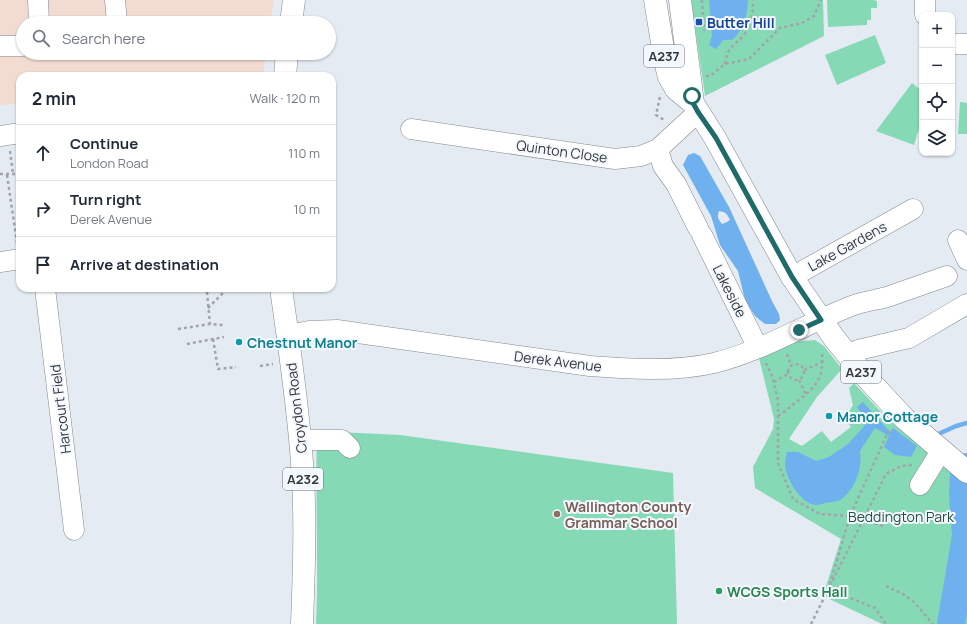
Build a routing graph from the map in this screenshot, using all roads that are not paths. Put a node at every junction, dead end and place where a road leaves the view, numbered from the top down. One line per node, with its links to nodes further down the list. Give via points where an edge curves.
1 (38, 0): 7 (street)
2 (115, 0): 8 (street)
3 (655, 0): 15 (main road, A237, via 669,77 676,89)
4 (680, 0): 15 (main road, A237)
5 (925, 0): 6 (street)
6 (925, 12)
7 (39, 16)
8 (116, 16)
9 (955, 44): 10 (street)
10 (967, 44)
11 (0, 46): 12 (street)
12 (16, 46)
13 (286, 60): 14 (main road)
14 (285, 72)
15 (695, 107): 17 (street, Quinton Close); 24 (main road, A237, via 716,138)
16 (411, 129): 17 (street, Quinton Close, via 615,159 641,156)
17 (658, 149): 30 (street, Lakeside, via 663,166 676,184 700,232)
18 (904, 209): 24 (street, Lake Gardens)
19 (958, 240): 21 (street)
20 (16, 260): 22 (street)
21 (967, 260)
22 (0, 262)
23 (948, 276): 28 (street, Derek Avenue, via 855,305)
24 (792, 277): 28 (main road, A237)
25 (45, 292): 37 (street, Harcourt Field)
26 (282, 292): 29 (main road, Croydon Road / A232)
27 (962, 310): 31 (street, via 909,338 858,350)
28 (821, 320): 30 (street, Derek Avenue); 31 (main road, A237)
29 (288, 335): 30 (street, Derek Avenue, via 336,330 590,366 632,369 688,367 714,363); 32 (main road, Croydon Road / A232)
30 (765, 345)
31 (847, 356): 33 (main road, A237, via 891,405)
32 (300, 440): 34 (street, via 342,440); 38 (main road, Croydon Road / A232, via 304,526)
33 (936, 445): 35 (main road, A237); 36 (street)
34 (350, 448)
35 (967, 472)
36 (924, 479)
37 (74, 530)
38 (302, 624)

